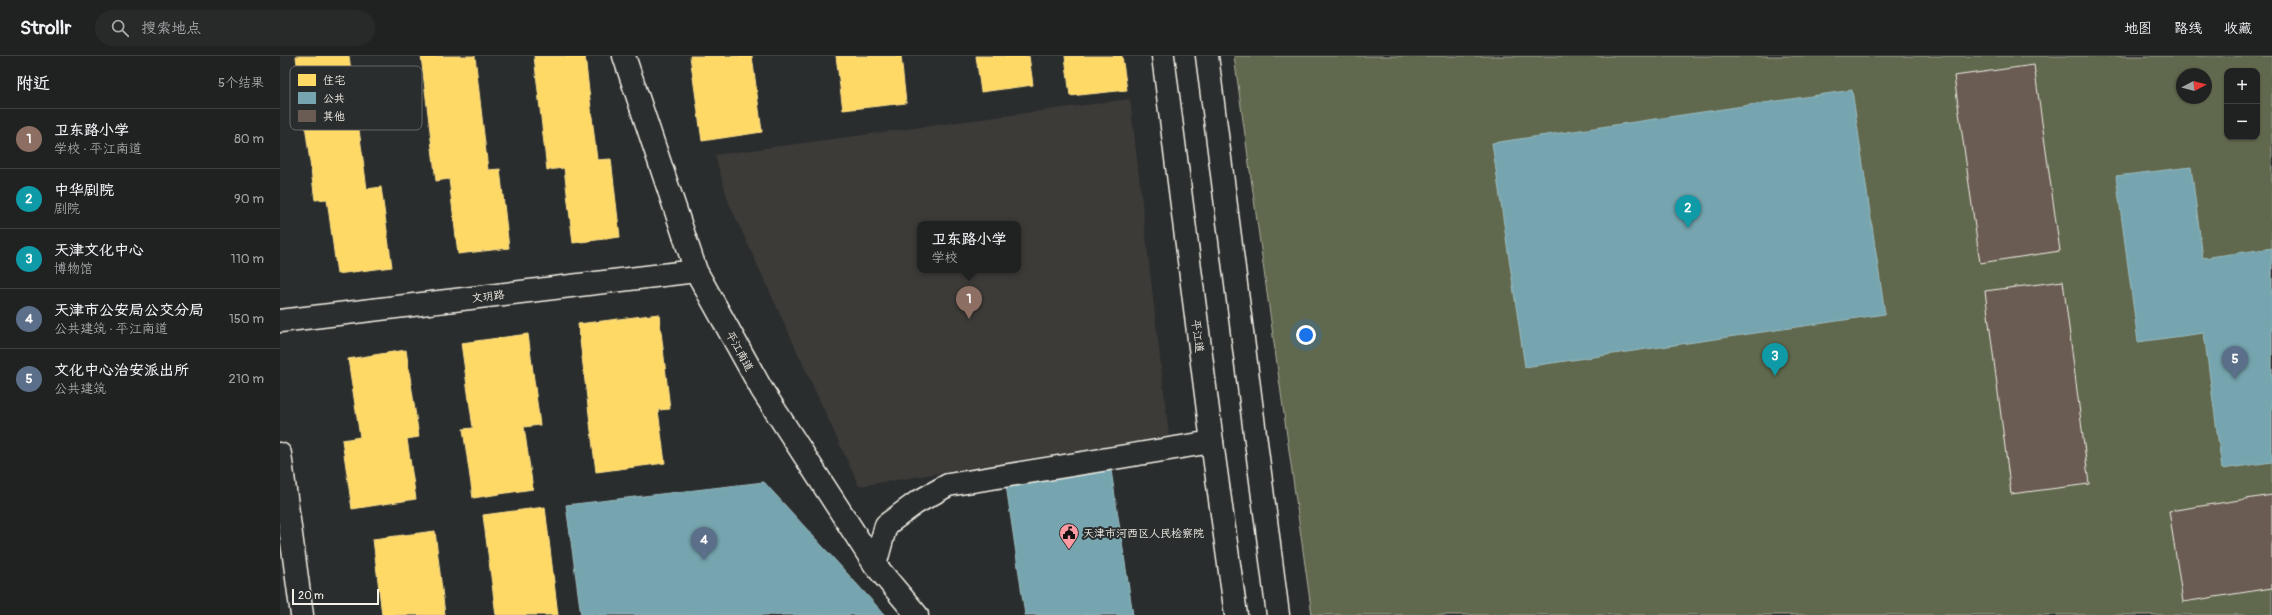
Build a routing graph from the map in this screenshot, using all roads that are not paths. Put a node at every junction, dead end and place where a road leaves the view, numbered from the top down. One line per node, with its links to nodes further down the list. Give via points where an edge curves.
1 (624, 56): 4 (street, 平江南道)
2 (1164, 56): 6 (street, 平江道)
3 (1207, 56): 12 (street)
4 (696, 271): 5 (street, 文玥路); 8 (street, 平江南道, via 762,390)
5 (280, 321)
6 (1212, 442): 8 (street, via 948,485 916,503 886,525); 11 (street, 平江道)
7 (280, 454): 9 (street)
8 (874, 565): 10 (street, 平江南道)
9 (302, 615)
10 (917, 615)
11 (1236, 615)
12 (1278, 615)

